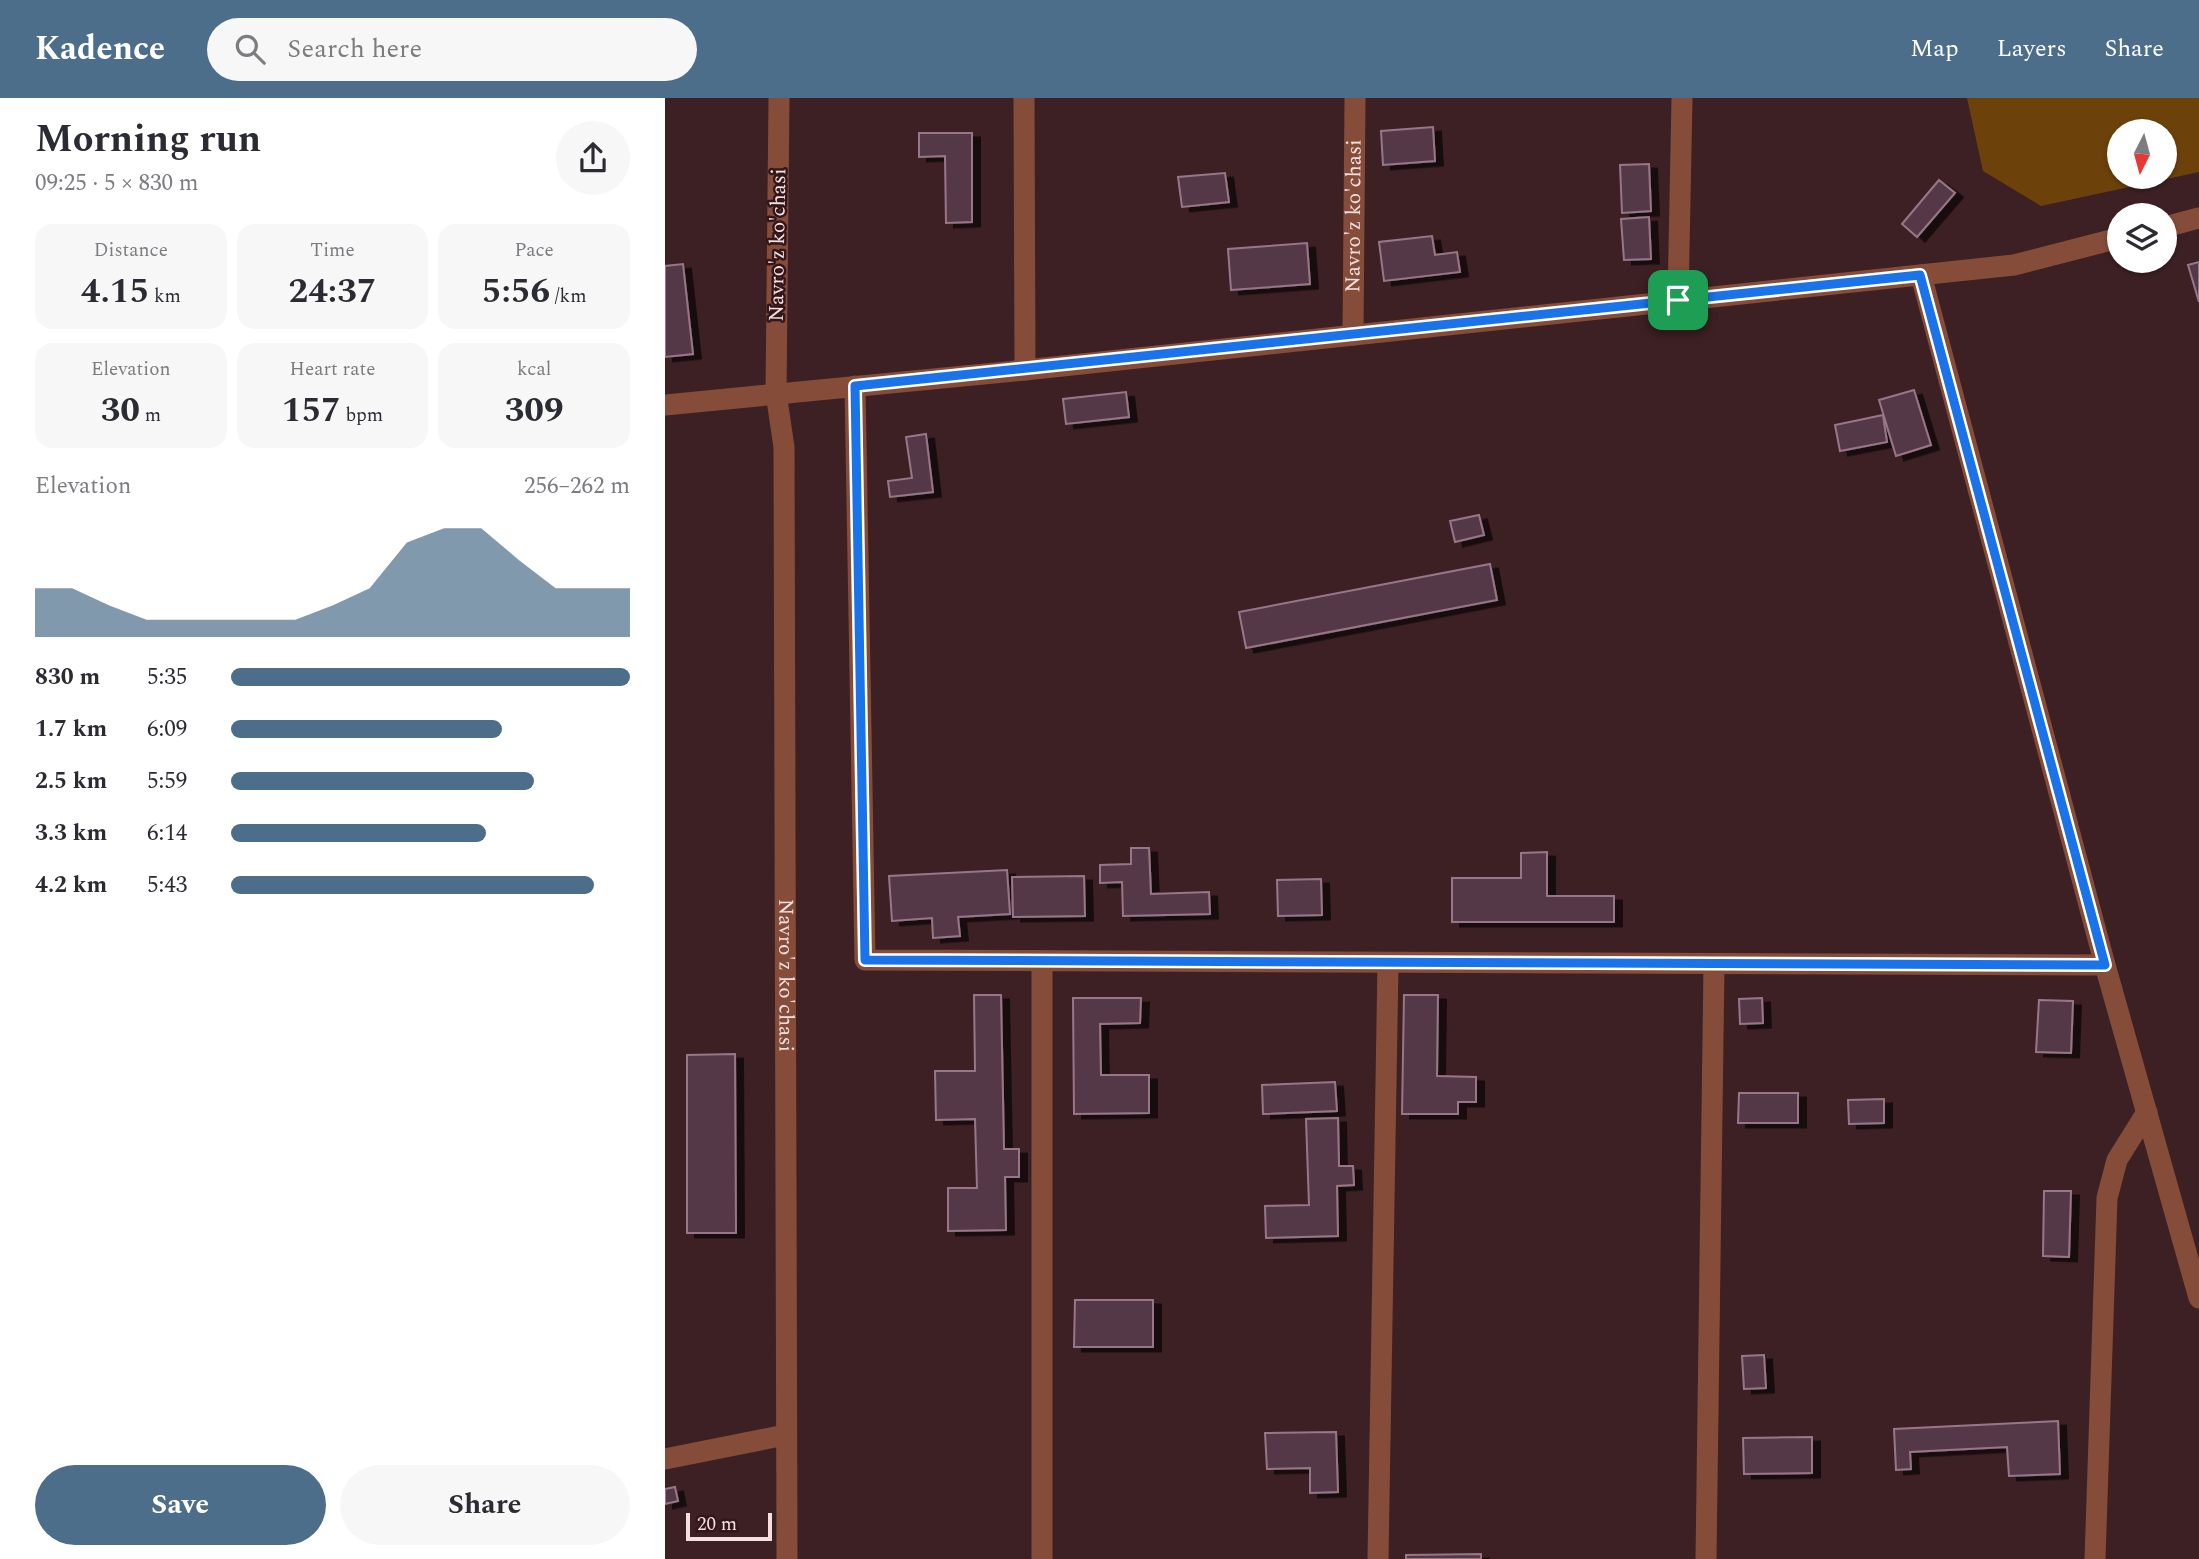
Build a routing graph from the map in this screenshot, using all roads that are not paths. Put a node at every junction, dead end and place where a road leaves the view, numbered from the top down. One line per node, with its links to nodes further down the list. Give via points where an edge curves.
1 (779, 98): 13 (street, Navro'z ko'chasi)
2 (1024, 98): 11 (street)
3 (1355, 98): 10 (street, Navro'z ko'chasi)
4 (1682, 98): 9 (street)
5 (2199, 218): 6 (street)
6 (2177, 224)
7 (2107, 241): 8 (street, via 2014,265)
8 (1920, 275): 9 (street); 18 (street)
9 (1678, 300): 10 (street)
10 (1353, 335): 11 (street)
11 (1025, 370): 12 (street)
12 (855, 386): 13 (street); 15 (street, via 865,960)
13 (776, 393): 14 (street); 21 (street, Navro'z ko'chasi, via 784,447)
14 (665, 405)
15 (1042, 961): 16 (street); 24 (street)
16 (1388, 963): 17 (street); 25 (street)
17 (1714, 964): 18 (street); 26 (street)
18 (2105, 965): 19 (street)
19 (2147, 1112): 20 (street); 27 (street, via 2117,1160 2107,1198)
20 (2199, 1298)
21 (785, 1435): 22 (street); 23 (street, Navro'z ko'chasi)
22 (665, 1459)
23 (787, 1559)
24 (1042, 1559)
25 (1378, 1559)
26 (1706, 1559)
27 (2095, 1559)

